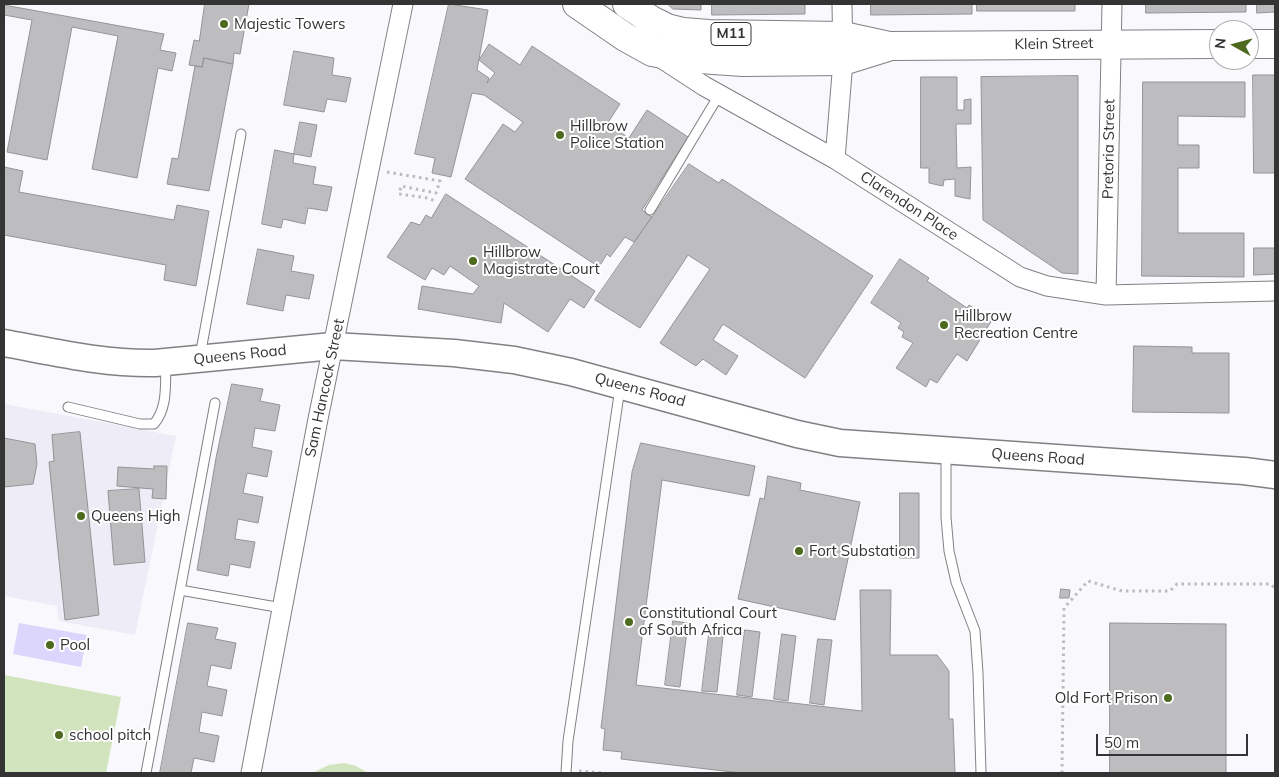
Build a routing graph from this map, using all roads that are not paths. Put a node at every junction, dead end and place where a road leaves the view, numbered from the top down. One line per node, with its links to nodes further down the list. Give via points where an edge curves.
1 (403, 4): 19 (street, Sam Hancock Street)
2 (577, 4): 11 (main road, Clarendon Place)
3 (627, 4): 10 (main road, M11, via 651,20 683,32)
4 (842, 4): 10 (street)
5 (1112, 4): 6 (street, Pretoria Street)
6 (1112, 44): 7 (main road, Klein Street); 10 (main road, Klein Street); 17 (street, Pretoria Street)
7 (1209, 44)
8 (1259, 44): 9 (main road)
9 (1275, 44)
10 (842, 48): 11 (main road, Klein Street, via 718,61); 14 (street)
11 (652, 52): 12 (street, Clarendon Place)
12 (719, 95): 14 (street, Clarendon Place); 15 (lane)
13 (241, 134): 20 (lane)
14 (835, 159): 17 (street, Clarendon Place, via 1020,277 1047,286)
15 (650, 210)
16 (1275, 291): 17 (street, Clarendon Place)
17 (1106, 295)
18 (4, 343): 21 (street, Queens Road, via 131,364)
19 (333, 346): 20 (street, Queens Road); 22 (street, Queens Road, via 514,360); 28 (street, Sam Hancock Street)
20 (200, 358): 21 (street, Queens Road)
21 (166, 362): 24 (lane, via 165,401 154,424 140,424)
22 (621, 385): 25 (street, Queens Road, via 840,443); 29 (lane)
23 (215, 404): 27 (lane)
24 (68, 407)
25 (946, 451): 26 (street, Queens Road); 32 (lane, via 949,551 956,582 975,631)
26 (1275, 475)
27 (180, 590): 28 (lane); 30 (lane)
28 (282, 608): 31 (street, Sam Hancock Street)
29 (566, 772)
30 (146, 773)
31 (251, 773)
32 (981, 773)

